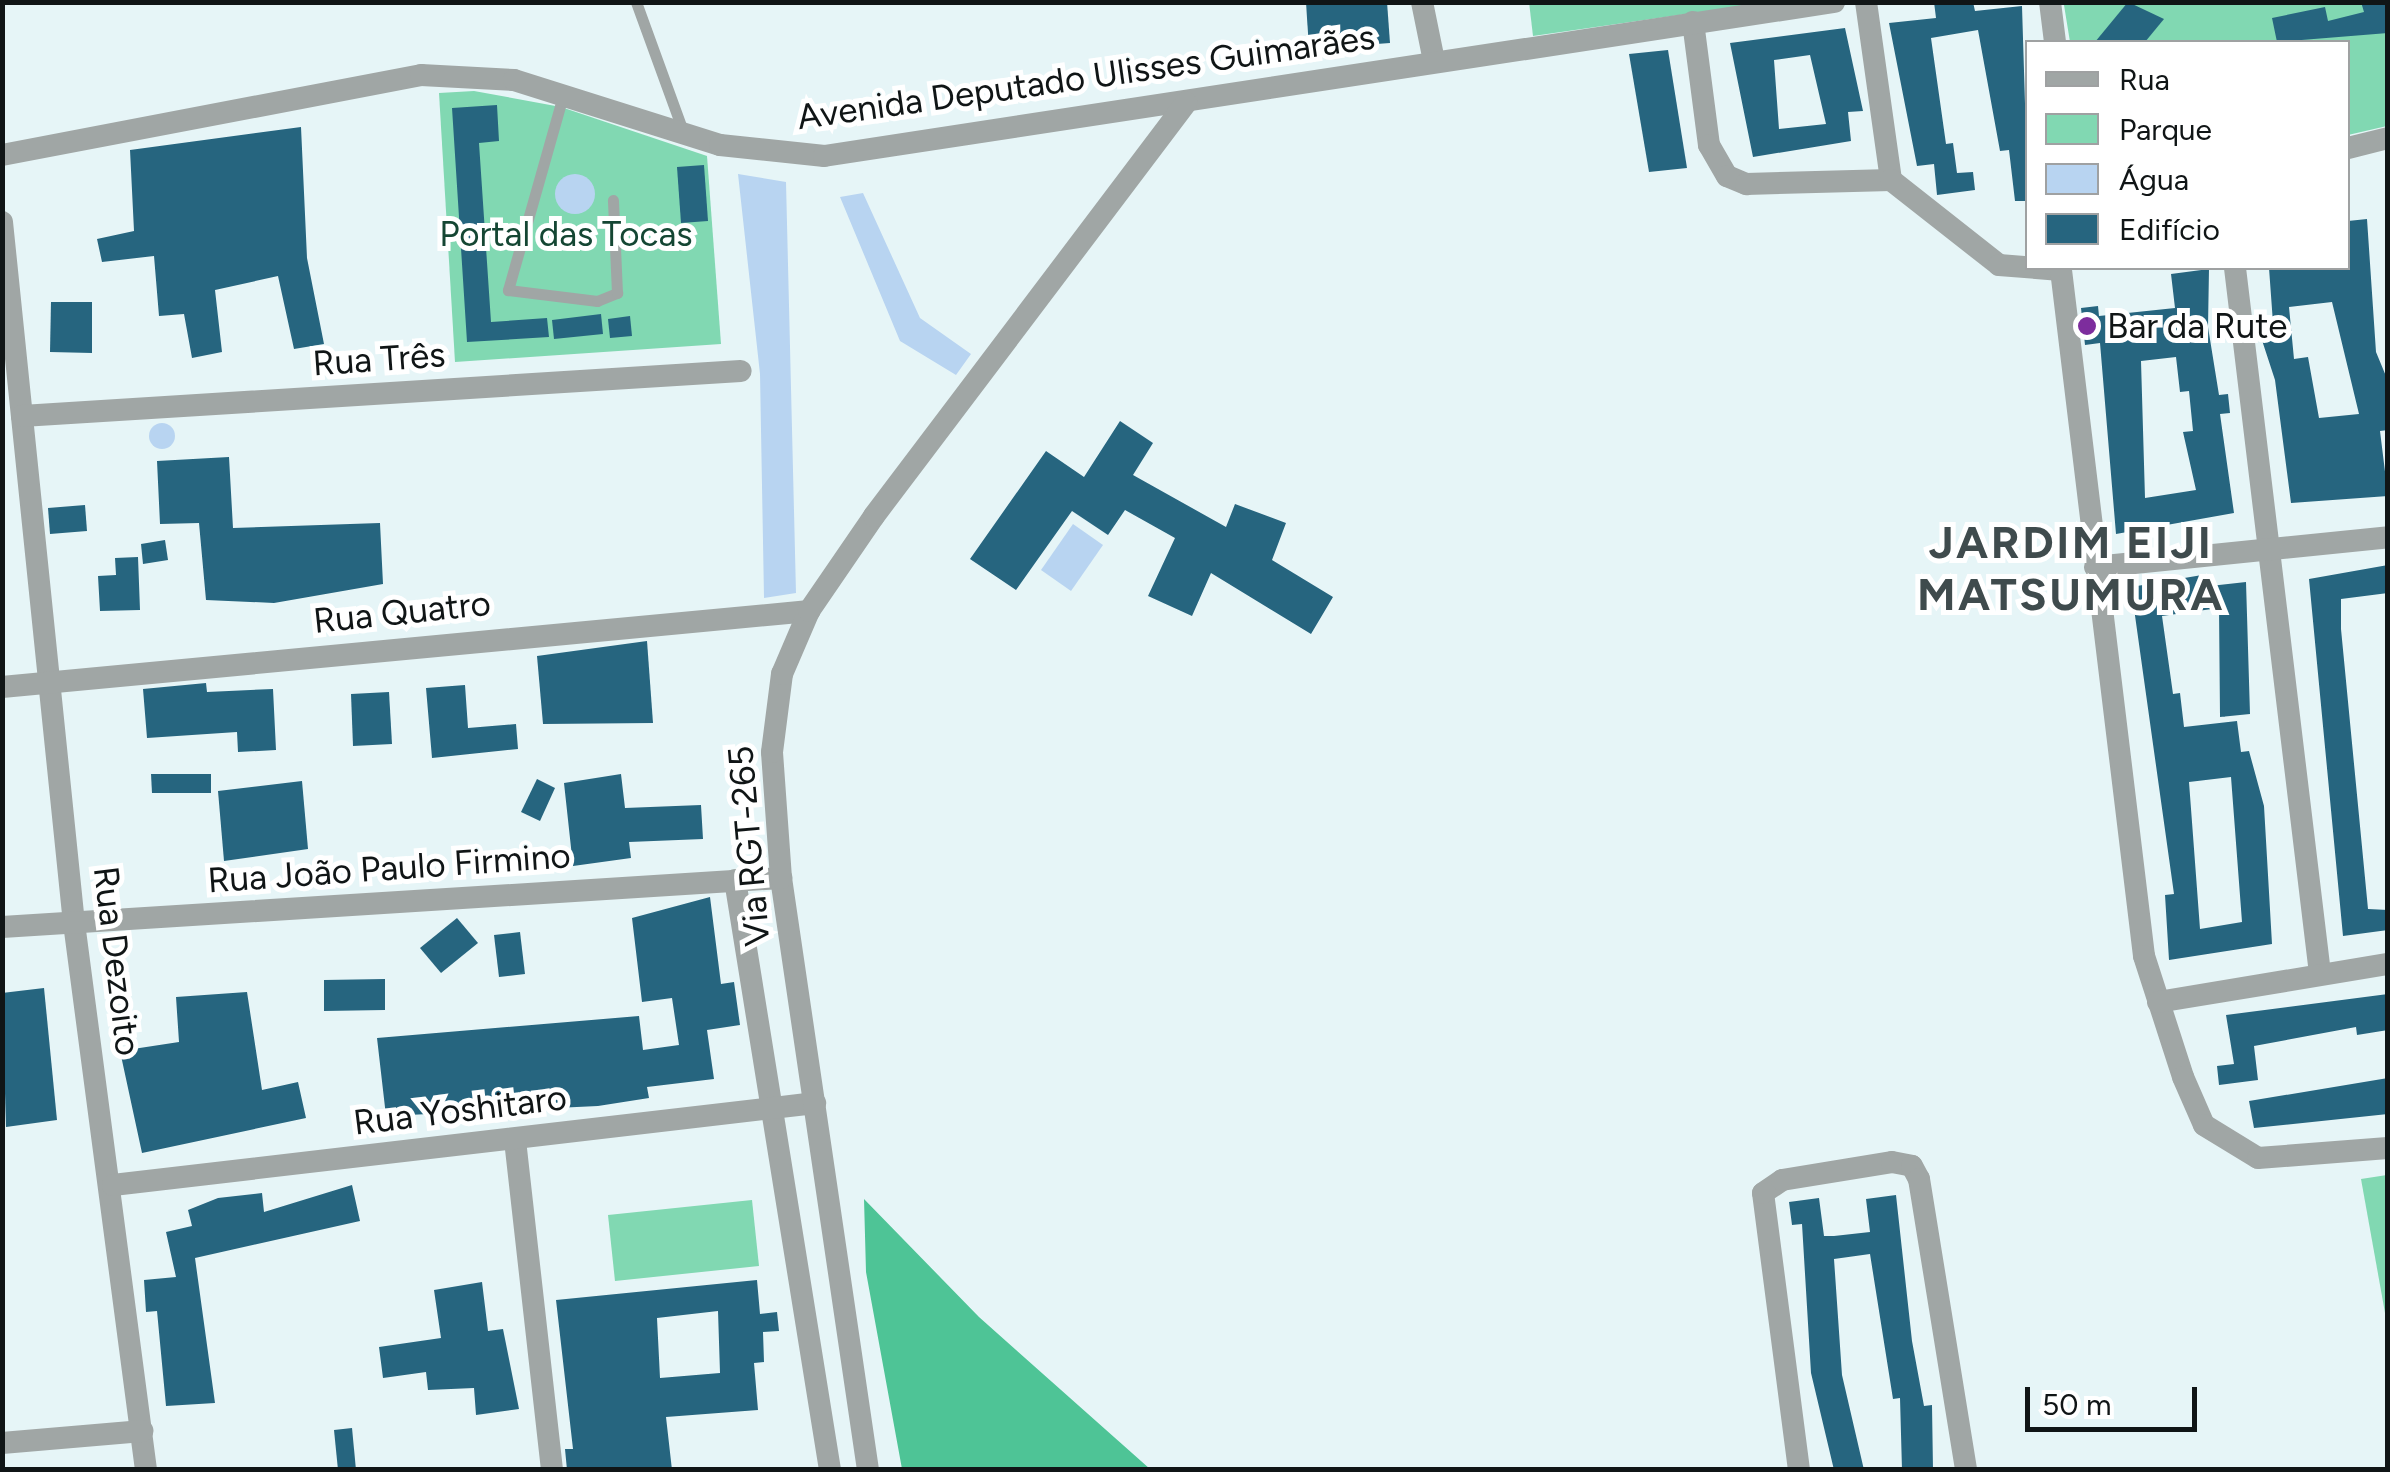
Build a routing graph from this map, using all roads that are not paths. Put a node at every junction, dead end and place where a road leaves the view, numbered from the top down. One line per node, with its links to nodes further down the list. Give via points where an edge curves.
1 (636, 2): 12 (lane)
2 (1422, 2): 9 (street)
3 (1834, 2): 6 (street, Avenida Deputado Ulisses Guimarães)
4 (1866, 2): 16 (street)
5 (2050, 2): 8 (street)
6 (1742, 8): 7 (street, Avenida Deputado Ulisses Guimarães)
7 (1692, 22): 9 (street, Avenida Deputado Ulisses Guimarães); 16 (street, via 1714,164 1727,176 1746,184)
8 (2055, 40)
9 (1434, 61): 11 (street, Avenida Deputado Ulisses Guimarães)
10 (564, 92): 12 (street, Avenida Deputado Ulisses Guimarães); 15 (street, Avenida Deputado Ulisses Guimarães, via 421,76); 17 (lane, via 508,290 597,301 617,293)
11 (1186, 102): 12 (street, Avenida Deputado Ulisses Guimarães, via 812,156 759,154); 27 (street, Via RGT-265)
12 (684, 134)
13 (2388, 138): 14 (street)
14 (2350, 148)
15 (2, 155)
16 (1891, 180): 19 (street, via 1999,265)
17 (613, 200)
18 (2, 222): 23 (street, Rua Dezoito)
19 (2025, 267)
20 (2062, 270): 26 (street)
21 (2236, 270): 25 (street)
22 (741, 371): 23 (street, Rua Três)
23 (22, 416): 28 (street, Rua Dezoito)
24 (2388, 538): 25 (street)
25 (2271, 548): 26 (street); 35 (street)
26 (2095, 567): 36 (street)
27 (810, 611): 28 (street, Rua Quatro); 30 (street, Via RGT-265, via 776,706)
28 (53, 682): 29 (street, Rua Quatro); 32 (street, Rua Dezoito)
29 (2, 687)
30 (781, 878): 31 (street, Rua João Paulo Firmino); 37 (street, Via RGT-265)
31 (735, 880): 32 (street, Rua João Paulo Firmino); 38 (street)
32 (74, 924): 33 (street, Rua João Paulo Firmino); 41 (street, Rua Dezoito)
33 (2, 927)
34 (2388, 964): 35 (street)
35 (2320, 973): 36 (street)
36 (2158, 1002): 40 (street, via 2204,1124 2228,1147 2301,1161)
37 (815, 1104): 38 (street, Rua Yoshitaro); 47 (street, Via RGT-265)
38 (770, 1108): 39 (street, Rua Yoshitaro); 46 (street)
39 (515, 1140): 41 (street, Rua Yoshitaro); 45 (street)
40 (2388, 1148)
41 (113, 1185): 42 (street, Rua Dezoito)
42 (142, 1431): 43 (street); 44 (street, Rua Dezoito)
43 (2, 1443)
44 (146, 1470)
45 (552, 1470)
46 (830, 1470)
47 (868, 1470)
48 (1799, 1470): 49 (street, via 1763,1193 1782,1180 1885,1163 1912,1166 1919,1179)
49 (1966, 1470)

